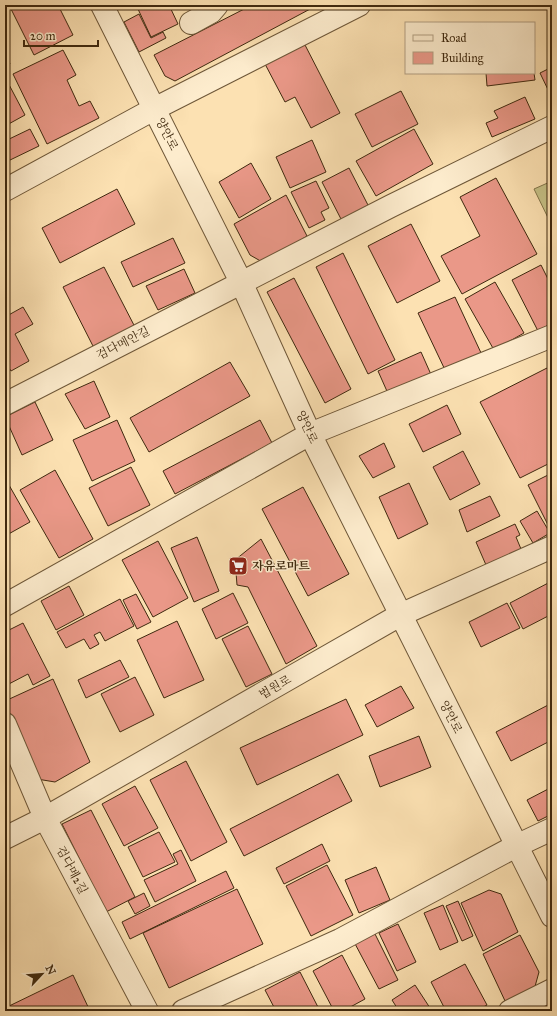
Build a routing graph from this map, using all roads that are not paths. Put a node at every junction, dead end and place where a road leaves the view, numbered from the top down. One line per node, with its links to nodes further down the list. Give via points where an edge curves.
1 (102, 5): 5 (street, 양안로)
2 (217, 5): 4 (street, via 211,12)
3 (359, 5): 5 (street)
4 (191, 23)
5 (154, 109): 7 (street); 8 (street, 양안로)
6 (552, 127): 8 (street, 검다메안길)
7 (5, 190)
8 (241, 282): 10 (street, 검다메안길); 11 (street, 양안로)
9 (552, 336): 11 (street)
10 (5, 404)
11 (310, 434): 13 (street); 14 (street, 양안로)
12 (552, 547): 14 (street, 법원로)
13 (5, 605)
14 (400, 615): 16 (street, 법원로); 19 (street, 양안로)
15 (5, 724): 16 (street, 검다메2길)
16 (45, 818): 18 (street, 법원로); 22 (street, 검다메2길)
17 (552, 829): 19 (street)
18 (5, 838)
19 (516, 846): 20 (street, 양안로); 23 (street, via 340,940)
20 (552, 916)
21 (552, 990): 24 (street)
22 (147, 1011)
23 (183, 1011)
24 (510, 1011)

